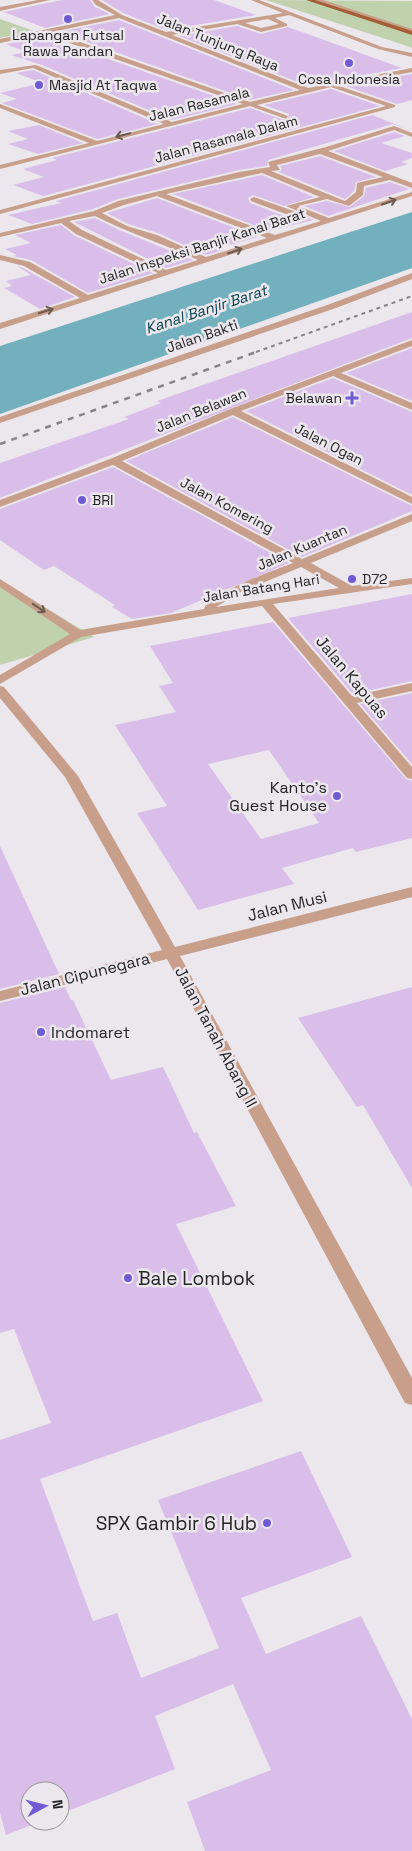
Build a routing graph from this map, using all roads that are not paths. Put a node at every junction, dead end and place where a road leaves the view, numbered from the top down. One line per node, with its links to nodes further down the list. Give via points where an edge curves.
1 (47, 0): 8 (street)
2 (95, 0): 11 (street, Jalan Tunjung Raya)
3 (254, 0): 10 (street)
4 (309, 0): 14 (main road)
5 (317, 0): 14 (street)
6 (328, 0): 14 (street)
7 (337, 0): 14 (main road)
8 (35, 1): 9 (street)
9 (0, 9)
10 (290, 13): 12 (street); 18 (street)
11 (120, 16): 15 (street); 16 (street, Jalan Tunjung Raya)
12 (268, 17): 13 (street); 13 (street, via 285,25 261,30)
13 (238, 22): 16 (street)
14 (412, 29)
15 (43, 31): 17 (street); 26 (street)
16 (165, 34): 25 (street, Jalan Tunjung Raya)
17 (0, 41)
18 (380, 48): 19 (street); 20 (street)
19 (412, 55)
20 (404, 58): 21 (street); 22 (street)
21 (412, 60)
22 (409, 68): 24 (street, Jalan Rasamala)
23 (0, 72): 29 (street, via 34,66)
24 (330, 85): 25 (street, Jalan Rasamala); 45 (street, Jalan Rasamala Dalam, via 393,106)
25 (307, 90): 26 (street, Jalan Rasamala)
26 (248, 104): 28 (street); 29 (street, Jalan Rasamala)
27 (0, 106): 31 (street)
28 (286, 117)
29 (171, 124): 31 (street, Jalan Rasamala, one-way to 31)
30 (412, 134): 32 (street, via 394,128)
31 (94, 142): 33 (street, Jalan Rasamala)
32 (320, 151): 34 (street, via 271,164 278,168); 36 (street)
33 (2, 164)
34 (261, 169): 39 (street); 41 (street)
35 (410, 176): 37 (street)
36 (390, 178): 37 (street); 43 (street, via 360,185 360,193)
37 (400, 182): 38 (street)
38 (412, 186)
39 (157, 194): 46 (street); 50 (street)
40 (412, 194): 44 (street, Jalan Inspeksi Banjir Kanal Barat, one-way to 40)
41 (328, 197): 43 (street); 47 (street, via 290,206)
42 (254, 199): 47 (street)
43 (346, 204): 44 (street)
44 (365, 210): 47 (street, Jalan Inspeksi Banjir Kanal Barat)
45 (0, 212)
46 (96, 213): 48 (street); 52 (street, via 124,228)
47 (320, 219): 50 (street, Jalan Inspeksi Banjir Kanal Barat); 50 (street)
48 (62, 220): 49 (street); 53 (street, via 79,232)
49 (0, 235)
50 (270, 236): 52 (street, Jalan Inspeksi Banjir Kanal Barat, one-way to 50)
51 (0, 258): 55 (street, via 27,264)
52 (208, 260): 53 (street, Jalan Inspeksi Banjir Kanal Barat)
53 (165, 273): 55 (street, Jalan Inspeksi Banjir Kanal Barat)
54 (412, 276): 63 (street, Jalan Bakti)
55 (87, 298): 57 (street, Jalan Inspeksi Banjir Kanal Barat, one-way to 55)
56 (0, 313): 57 (street)
57 (14, 321): 58 (street, Jalan Inspeksi Banjir Kanal Barat)
58 (0, 326)
59 (412, 343): 60 (street, Jalan Belawan)
60 (333, 373): 61 (street); 62 (street, Jalan Belawan)
61 (412, 407)
62 (233, 411): 64 (street, Jalan Belawan); 65 (street, Jalan Ogan)
63 (0, 420)
64 (114, 461): 66 (street, Jalan Belawan); 68 (street, Jalan Komering)
65 (412, 501)
66 (0, 504)
67 (412, 517): 68 (street, Jalan Kuantan)
68 (304, 563): 71 (street, Jalan Komering); 73 (street, Jalan Kuantan, via 223,597 211,605)
69 (412, 581): 71 (street, Jalan Batang Hari)
70 (0, 582): 74 (street, one-way to 74)
71 (351, 590): 72 (street, Jalan Batang Hari)
72 (265, 602): 73 (street, Jalan Batang Hari); 78 (street, Jalan Kapuas)
73 (209, 611): 74 (street, Jalan Batang Hari)
74 (78, 634): 75 (street)
75 (0, 680)
76 (412, 687): 78 (street)
77 (0, 690): 81 (street, Jalan Tanah Abang II, via 71,776)
78 (348, 701): 79 (street, Jalan Kapuas)
79 (412, 775)
80 (412, 892): 81 (street, Jalan Musi)
81 (171, 953): 82 (street, Jalan Cipunegara); 83 (street, Jalan Tanah Abang II)
82 (0, 996)
83 (412, 1397)

